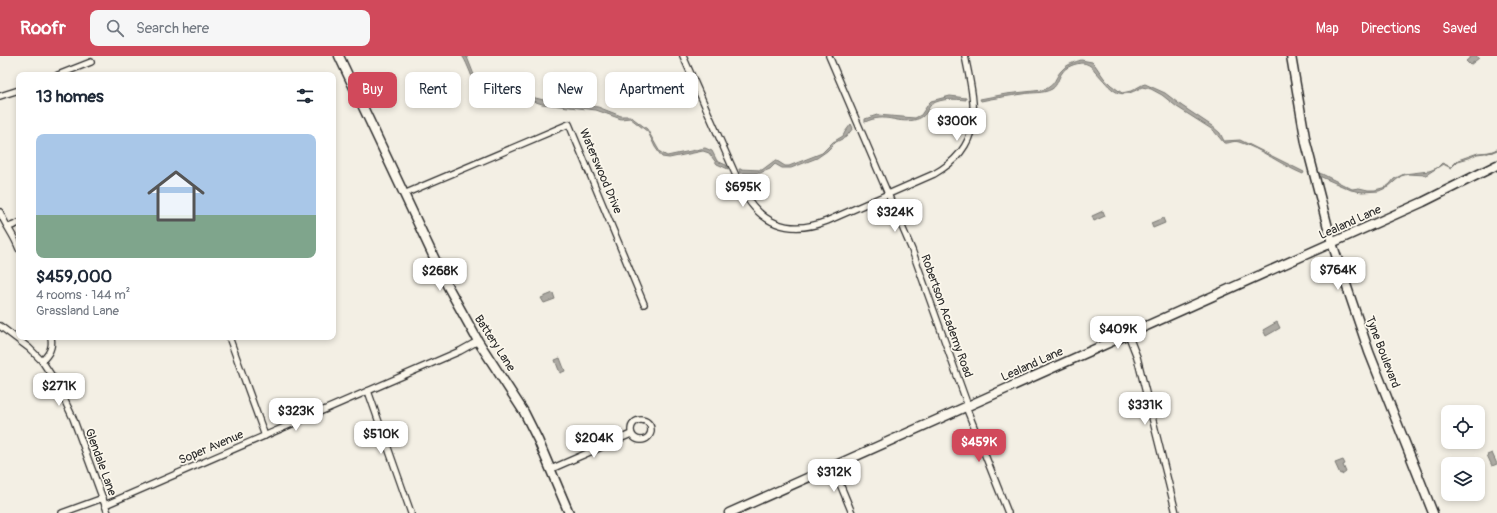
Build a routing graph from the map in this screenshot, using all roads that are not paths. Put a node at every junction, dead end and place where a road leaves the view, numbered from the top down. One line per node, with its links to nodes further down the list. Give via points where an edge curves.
1 (339, 56): 11 (street, Battery Lane)
2 (682, 56): 12 (street, via 745,194 755,209 767,218 790,227 807,227 828,221)
3 (829, 56): 12 (street, Robertson Academy Road)
4 (965, 56): 12 (street, via 974,111 971,133 964,148 944,169)
5 (1291, 56): 17 (street, Tyne Boulevard, via 1306,143)
6 (91, 62): 7 (street)
7 (66, 72)
8 (16, 91): 9 (street)
9 (0, 96)
10 (1497, 165): 17 (street, Lealand Lane)
11 (404, 194): 18 (street, Waterswood Drive, via 569,124); 25 (street, Battery Lane)
12 (888, 194): 28 (street, Robertson Academy Road, via 912,250)
13 (0, 212): 15 (street)
14 (16, 224): 15 (street)
15 (9, 227): 16 (street)
16 (16, 242)
17 (1332, 243): 20 (street, Lealand Lane); 43 (street, Tyne Boulevard, via 1369,352)
18 (644, 304)
19 (0, 326): 21 (street, Glendale Lane)
20 (1128, 334): 28 (street, Lealand Lane); 42 (street, via 1137,357)
21 (16, 337)
22 (20, 340): 26 (street, Glendale Lane)
23 (51, 340): 26 (street, via 50,351)
24 (230, 340): 30 (street)
25 (478, 341): 27 (street, Soper Avenue, via 460,352); 32 (street, Battery Lane, via 521,406)
26 (42, 361): 33 (street, Glendale Lane, via 68,407)
27 (368, 391): 30 (street, Soper Avenue); 37 (street)
28 (967, 407): 31 (street, Lealand Lane); 41 (street, Robertson Academy Road)
29 (631, 434): 32 (street)
30 (265, 436): 34 (street, Soper Avenue)
31 (833, 467): 39 (street, Lealand Lane); 40 (street)
32 (551, 469): 38 (street, Battery Lane)
33 (103, 498): 34 (street, Glendale Lane); 35 (street)
34 (105, 505): 36 (street, Glendale Lane)
35 (62, 513)
36 (108, 513)
37 (411, 513)
38 (569, 513)
39 (729, 513)
40 (852, 513)
41 (1008, 513)
42 (1176, 513)
43 (1433, 513)

